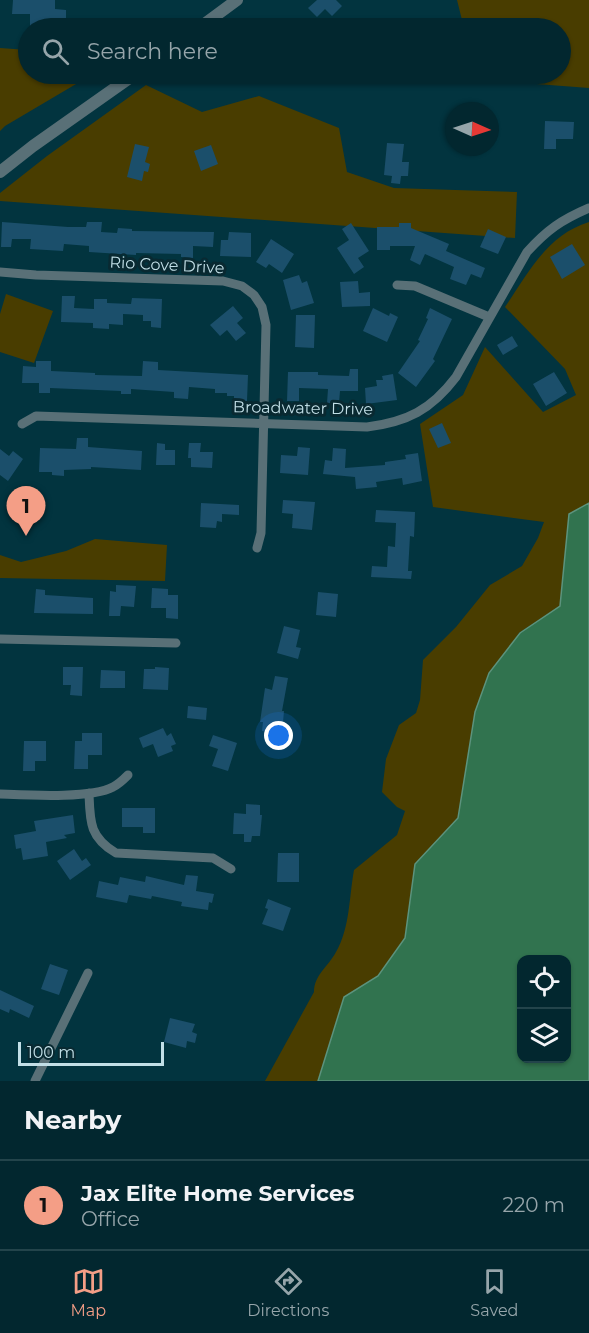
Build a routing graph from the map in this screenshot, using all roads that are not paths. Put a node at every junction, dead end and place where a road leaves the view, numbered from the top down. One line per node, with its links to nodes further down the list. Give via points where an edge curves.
1 (237, 0): 2 (street)
2 (213, 18)
3 (121, 84): 4 (street)
4 (0, 172)
5 (589, 208): 8 (street, Broadwater Drive, via 564,218 527,252)
6 (0, 272): 9 (street, Rio Cove Drive, via 191,279 242,286 262,307 266,325)
7 (397, 285): 8 (street, via 415,286)
8 (489, 317): 9 (street, Broadwater Drive, via 443,394 409,418 366,427)
9 (264, 423): 10 (street, Broadwater Drive, via 36,416); 11 (street, Rio Cove Drive, via 261,533)
10 (22, 424)
11 (257, 548)
12 (0, 639): 13 (street)
13 (176, 643)
14 (128, 775): 15 (street, via 112,788)
15 (89, 793): 16 (street); 17 (street, via 96,837 116,853 213,858)
16 (0, 794)
17 (231, 869)
18 (88, 973): 19 (street)
19 (35, 1081)

